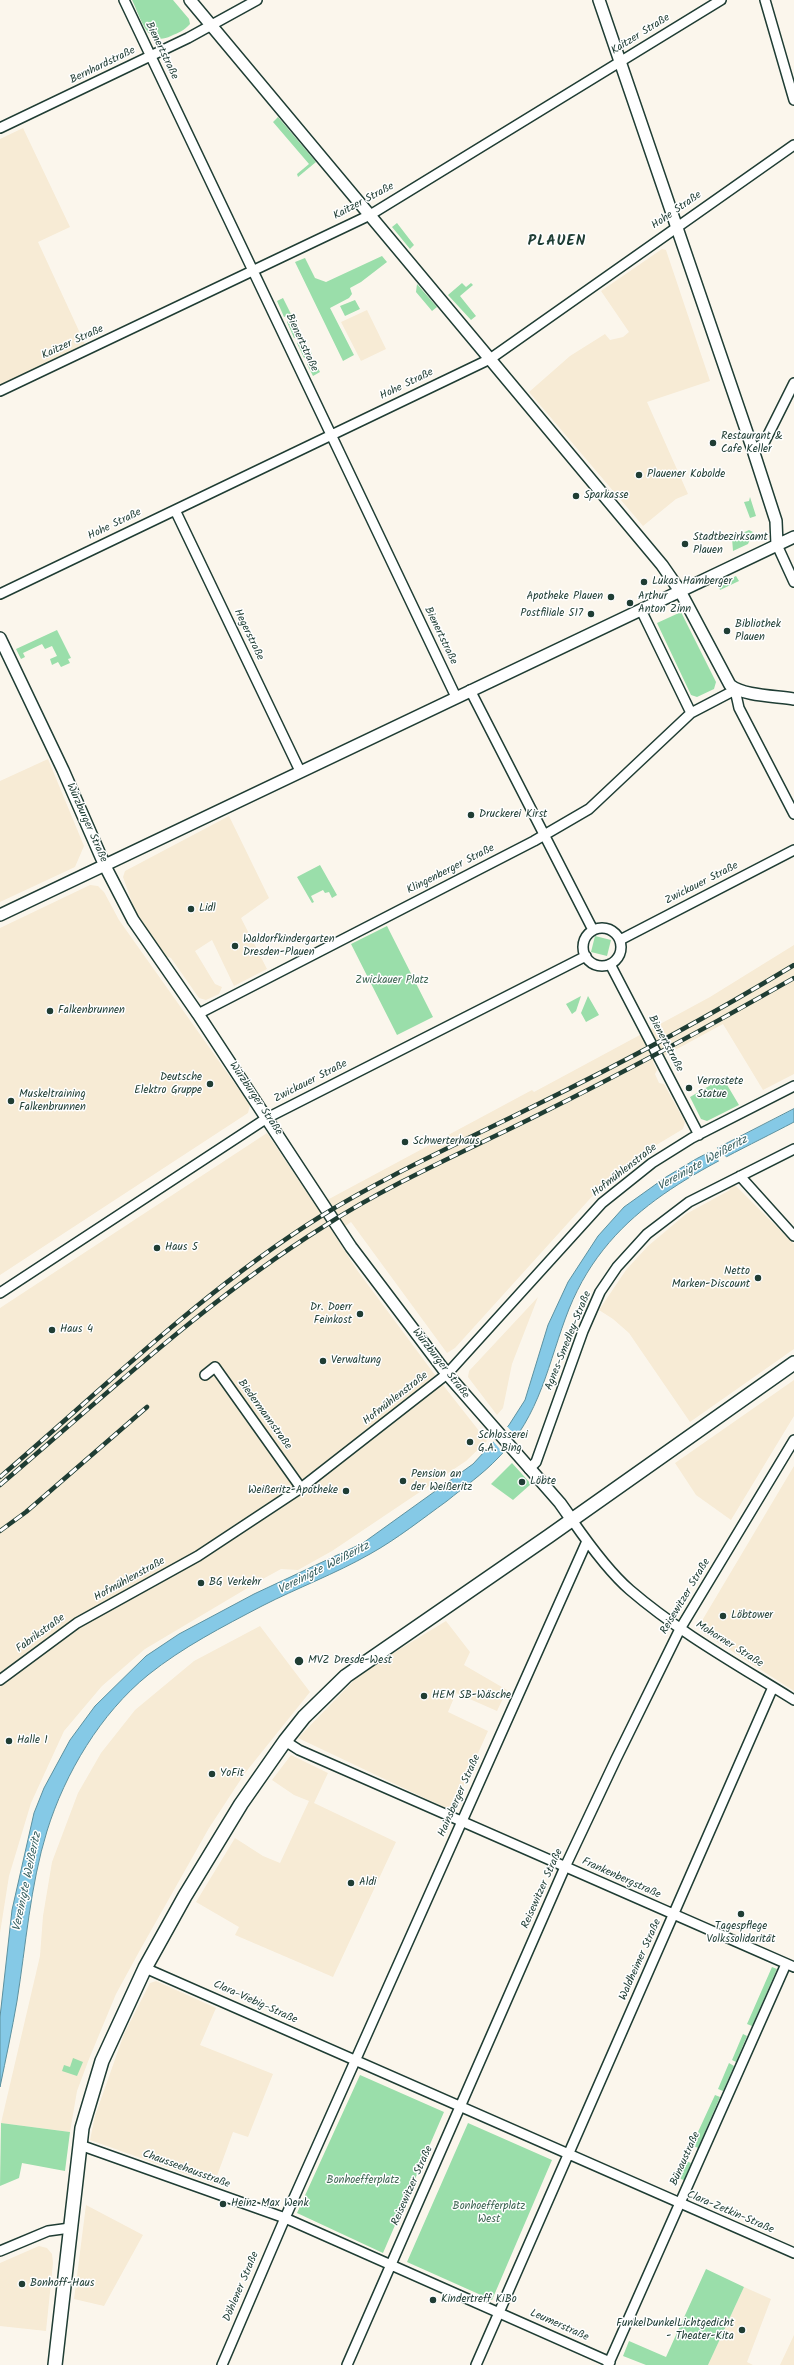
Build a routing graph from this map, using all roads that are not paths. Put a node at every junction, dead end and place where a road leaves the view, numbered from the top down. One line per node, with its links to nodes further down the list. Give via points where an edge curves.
1 (124, 0): 8 (street, Bienertstraße)
2 (190, 0): 7 (street)
3 (257, 0): 7 (street, Bernhardstraße)
4 (599, 0): 9 (street)
5 (721, 0): 9 (street, Kaitzer Straße)
6 (765, 0): 10 (street)
7 (212, 26): 8 (street, Bernhardstraße); 13 (street)
8 (151, 56): 11 (street, Bernhardstraße); 15 (street, Bienertstraße)
9 (620, 62): 13 (street, Kaitzer Straße); 14 (street)
10 (794, 100)
11 (0, 128)
12 (794, 145): 14 (street, Hohe Straße)
13 (370, 215): 15 (street, Kaitzer Straße); 16 (street)
14 (677, 226): 16 (street, Hohe Straße); 20 (street)
15 (253, 270): 18 (street, Kaitzer Straße); 19 (street, Bienertstraße)
16 (490, 358): 19 (street, Hohe Straße); 25 (street, via 642,540)
17 (794, 383): 20 (street, via 764,444)
18 (0, 391)
19 (331, 435): 21 (street, Hohe Straße); 31 (street, Bienertstraße)
20 (753, 450): 23 (street, via 776,521)
21 (175, 510): 26 (street, Hohe Straße); 34 (street, Hegerstraße)
22 (794, 537): 23 (street)
23 (777, 545): 24 (street); 25 (street)
24 (794, 582)
25 (680, 591): 27 (street); 30 (street, via 726,680)
26 (0, 594)
27 (641, 610): 29 (street); 33 (street)
28 (0, 638): 38 (street, Würzburger Straße, via 63,770)
29 (470, 690): 31 (street); 36 (street)
30 (735, 690): 32 (street); 33 (street, Klingenberger Straße); 35 (street, via 739,708)
31 (456, 697): 34 (street)
32 (794, 699)
33 (691, 713): 36 (street, Klingenberger Straße, via 589,809)
34 (300, 771): 38 (street)
35 (794, 814)
36 (543, 834): 40 (street); 44 (street, Klingenberger Straße)
37 (794, 850): 41 (street, Zwickauer Straße)
38 (104, 866): 39 (street); 44 (street, Würzburger Straße, via 133,920)
39 (0, 915)
40 (593, 930): 41 (street, via 609,929); 42 (street, via 584,941 583,949)
41 (620, 940): 43 (street, via 620,953)
42 (586, 956): 43 (street, via 596,965); 46 (street, Zwickauer Straße)
43 (610, 964): 47 (street, Bienertstraße)
44 (198, 1014): 46 (street, Würzburger Straße)
45 (794, 1086): 47 (street, Hofmühlenstraße)
46 (267, 1118): 51 (street, Zwickauer Straße); 53 (street, Würzburger Straße, via 351,1247)
47 (699, 1134): 53 (street, Hofmühlenstraße, via 652,1163 602,1203)
48 (794, 1148): 49 (street, Agnes-Smedley-Straße)
49 (740, 1176): 50 (street); 56 (street, Agnes-Smedley-Straße, via 689,1202 647,1234 617,1267 600,1292 583,1331 536,1462)
50 (794, 1236)
51 (0, 1293)
52 (794, 1363): 58 (main road)
53 (447, 1374): 56 (street, Würzburger Straße); 57 (street, Hofmühlenstraße)
54 (205, 1375): 57 (street, Biedermannstraße, via 214,1367)
55 (794, 1440): 61 (street, Reisewitzer Straße)
56 (529, 1469): 58 (street, Würzburger Straße)
57 (301, 1488): 60 (street, Hofmühlenstraße, via 198,1556)
58 (572, 1520): 59 (street, Mohorner Straße); 65 (main road, via 346,1676 304,1717)
59 (587, 1541): 61 (street, Mohorner Straße, via 629,1589); 66 (street, Hainsberger Straße)
60 (77, 1623): 62 (street, Fabrikstraße)
61 (680, 1629): 63 (street, Mohorner Straße); 67 (street, Reisewitzer Straße)
62 (0, 1680)
63 (773, 1687): 64 (street, Mohorner Straße); 68 (street, Waldheimer Straße)
64 (794, 1700)
65 (285, 1741): 66 (street, Frankenbergstraße, via 299,1750); 70 (main road, via 222,1833)
66 (462, 1822): 67 (street, Frankenbergstraße); 71 (street, Hainsberger Straße)
67 (565, 1867): 68 (street, Frankenbergstraße); 72 (street, Reisewitzer Straße)
68 (673, 1915): 69 (street, Frankenbergstraße); 74 (street, Waldheimer Straße)
69 (790, 1965): 75 (street, Bünaustraße)
70 (145, 1968): 71 (street, Clara-Viebig-Straße); 73 (main road, via 102,2061 84,2117)
71 (355, 2060): 72 (street); 76 (street)
72 (462, 2107): 74 (street); 80 (street, Reisewitzer Straße)
73 (80, 2145): 76 (street, Chausseehausstraße); 77 (main road)
74 (569, 2155): 75 (street, Clara-Zetkin-Straße); 81 (street)
75 (680, 2204): 78 (street, Clara-Zetkin-Straße); 82 (street, Bünaustraße)
76 (285, 2218): 80 (street); 84 (street, Döhlener Straße)
77 (70, 2228): 79 (street, via 48,2231); 83 (main road)
78 (793, 2250)
79 (0, 2251)
80 (392, 2265): 81 (street); 85 (street, Reisewitzer Straße)
81 (499, 2313): 82 (street, Leumerstraße); 86 (street)
82 (609, 2364)
83 (55, 2365)
84 (222, 2365)
85 (347, 2365)
86 (476, 2365)

